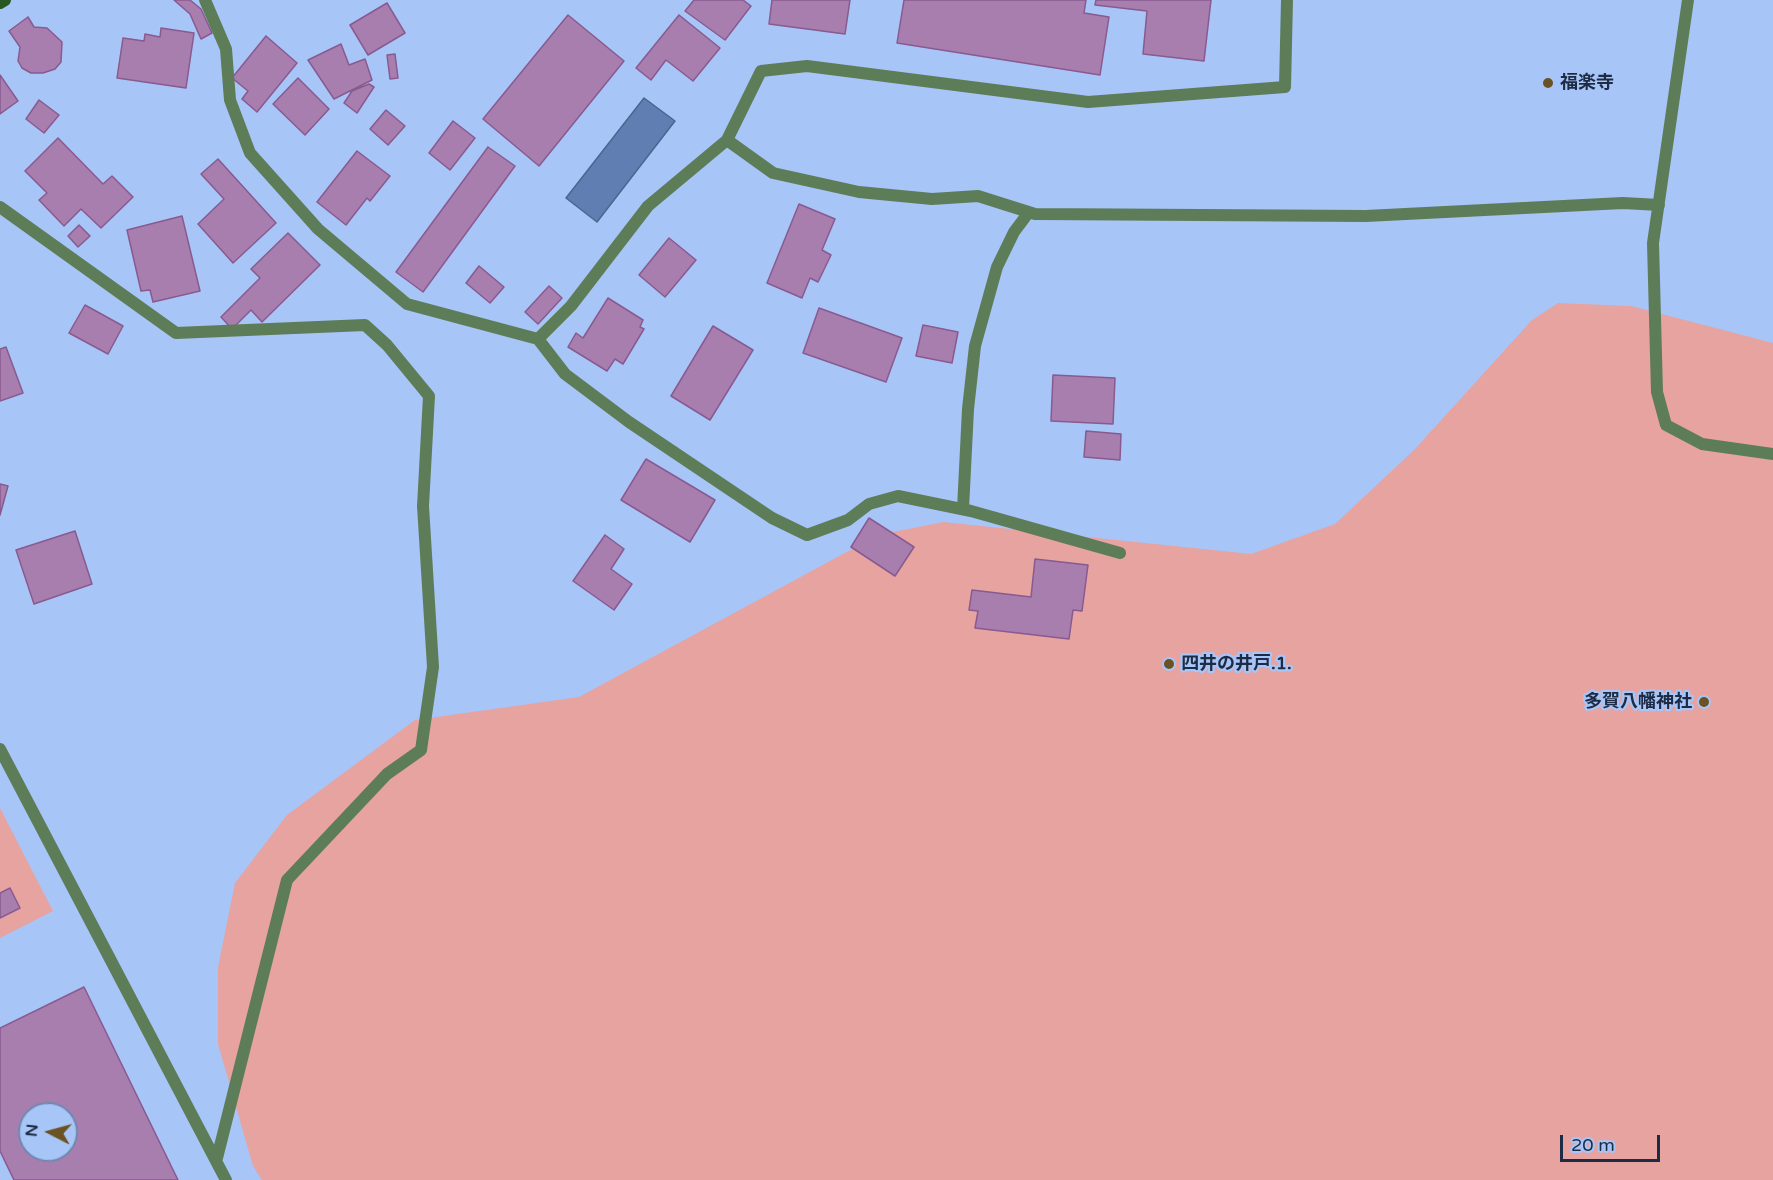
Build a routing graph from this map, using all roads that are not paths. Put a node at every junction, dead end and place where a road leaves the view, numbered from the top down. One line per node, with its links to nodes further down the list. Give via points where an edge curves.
1 (4, 0): 5 (main road)
2 (205, 0): 10 (street, via 226,50 230,100 250,153 318,229 406,304)
3 (1287, 0): 6 (street, via 1285,87 1088,102 807,66 761,71)
4 (1688, 0): 7 (street)
5 (0, 3)
6 (727, 140): 9 (street, via 773,173 859,192 932,199 978,196); 10 (street, via 648,206 572,306)
7 (1659, 205): 9 (street, via 1623,203 1366,216); 11 (street, via 1653,243 1657,392 1666,425 1702,444)
8 (0, 207): 15 (street, via 176,333 365,325 429,396 423,506 433,667 421,750 387,774 287,880)
9 (1029, 212): 12 (street, via 997,267 975,346)
10 (538, 339): 12 (street, via 565,374 629,422 771,518 807,535 848,520 869,504 898,496)
11 (1773, 454)
12 (963, 509): 13 (street)
13 (1120, 553)
14 (0, 749): 15 (street)
15 (217, 1158): 16 (street)
16 (226, 1180)

